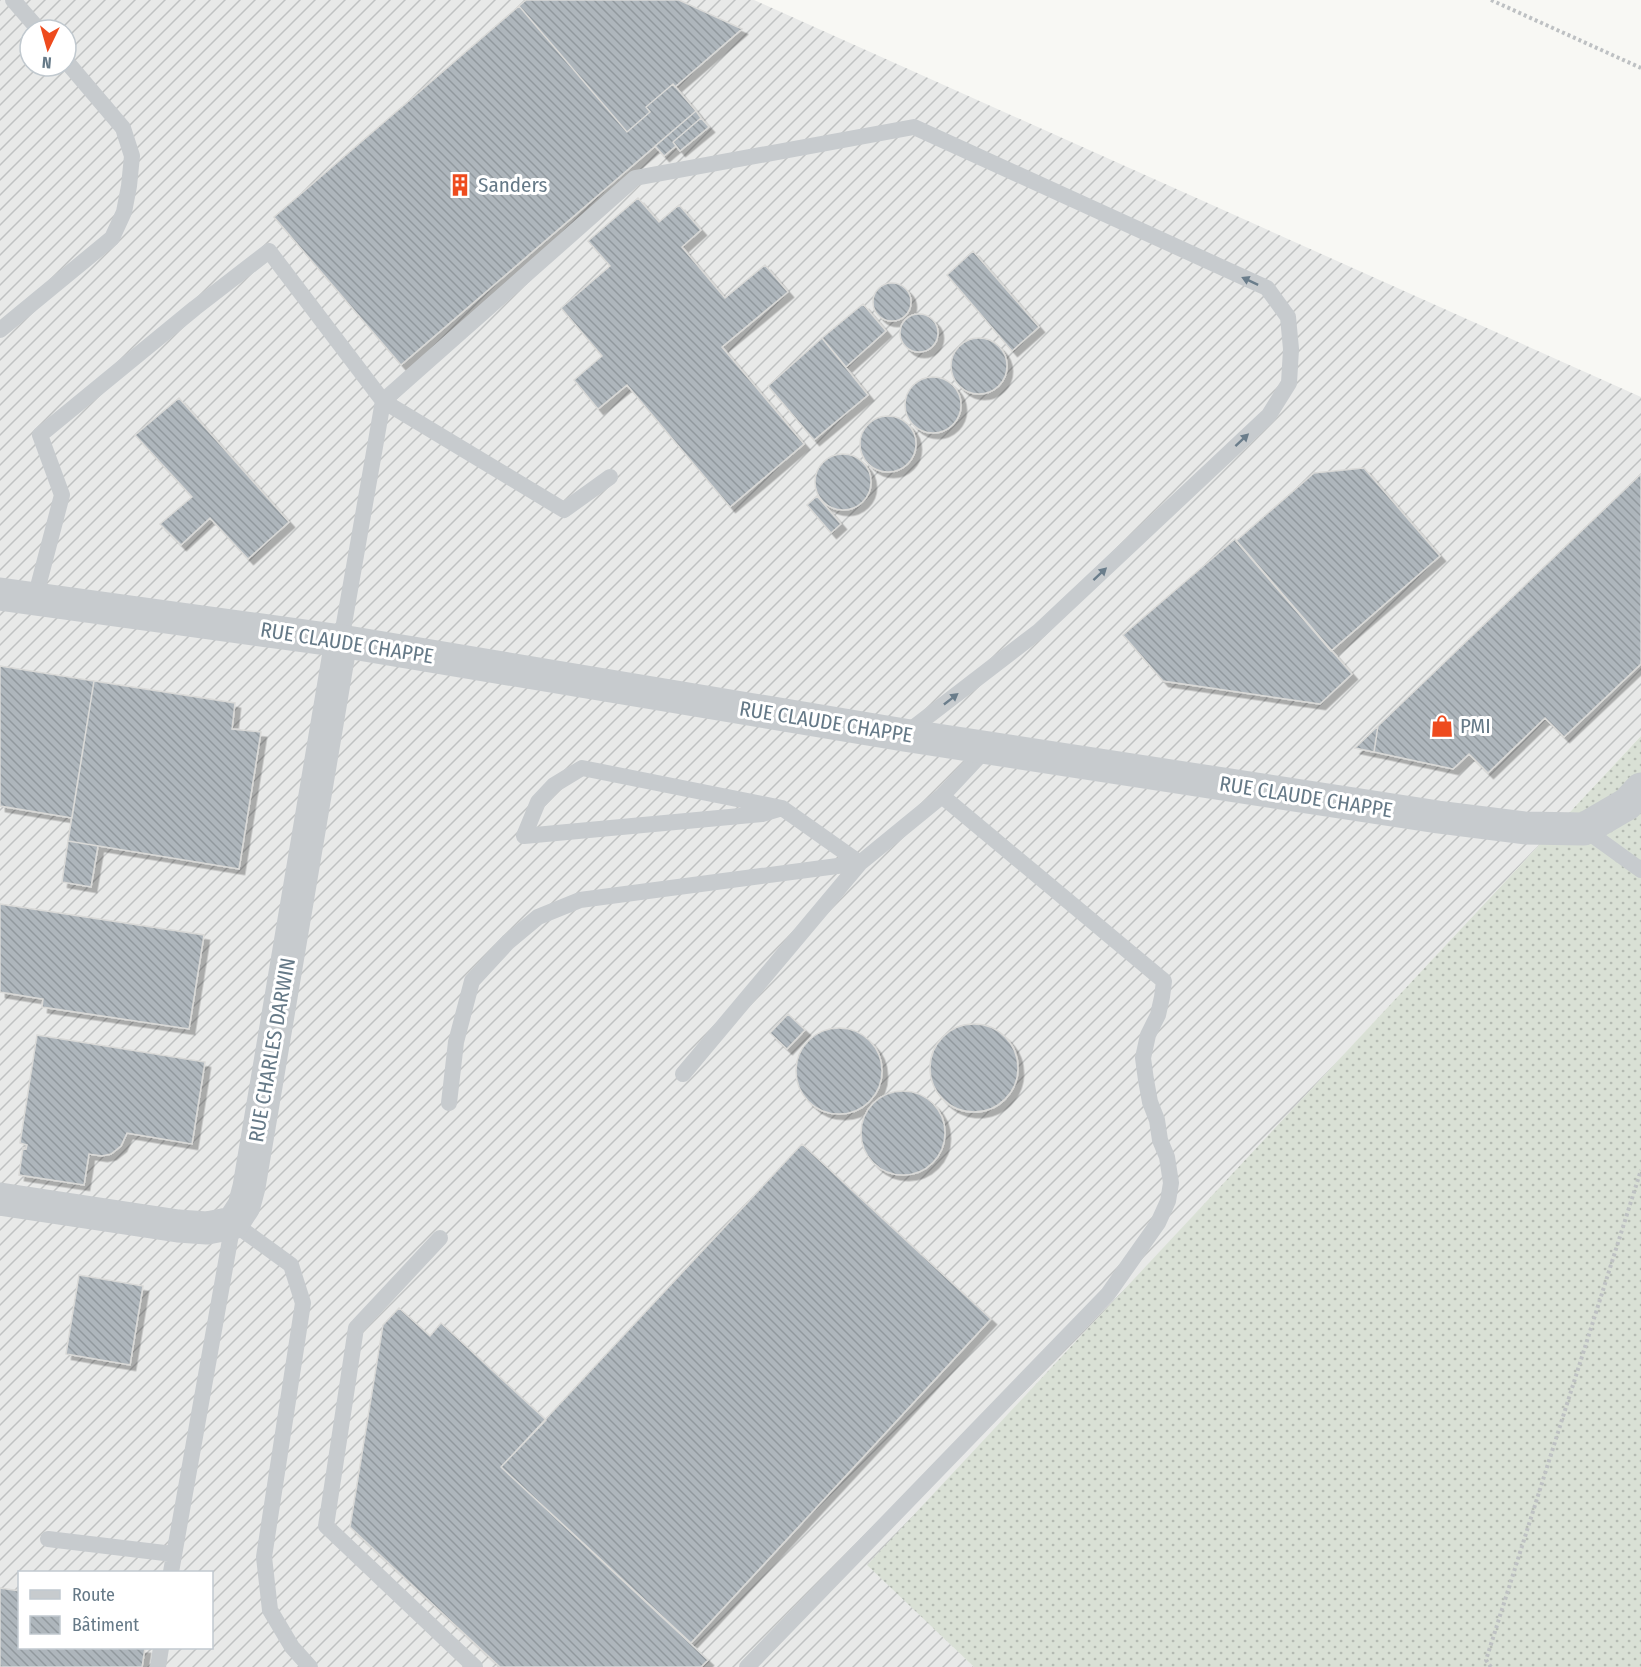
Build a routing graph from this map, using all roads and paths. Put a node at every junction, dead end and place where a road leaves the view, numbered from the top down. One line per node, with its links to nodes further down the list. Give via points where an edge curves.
1 (13, 0): 3 (lane)
2 (1491, 0): 4 (path)
3 (29, 18)
4 (1641, 68)
5 (78, 76): 6 (lane, via 123,128 132,156 124,212 112,238)
6 (0, 330)
7 (383, 400): 8 (lane, via 564,510); 10 (lane, via 269,250 40,435 62,495); 11 (lane); 12 (lane, one-way to 7, via 1039,631 1269,415 1289,383 1291,349 1288,317 1267,288 914,127 635,178)
8 (610, 477)
9 (0, 594): 10 (street, RUE CLAUDE CHAPPE)
10 (35, 598): 11 (street, RUE CLAUDE CHAPPE)
11 (341, 641): 12 (street, RUE CLAUDE CHAPPE); 24 (street, RUE CHARLES DARWIN, via 249,1187 244,1206)
12 (904, 735): 13 (street, RUE CLAUDE CHAPPE)
13 (987, 748): 15 (lane); 17 (street, RUE CLAUDE CHAPPE, via 1438,817 1525,828)
14 (1641, 789): 17 (street, via 1627,804)
15 (942, 796): 18 (lane); 33 (lane, via 1164,981 1158,1015 1143,1058 1150,1102 1167,1157 1171,1183 1168,1201 1158,1223 1108,1294)
16 (782, 808): 16 (lane, via 762,813 524,836 538,802 554,785 582,768); 18 (lane)
17 (1584, 829): 19 (lane)
18 (860, 863): 20 (lane); 21 (lane, via 580,900 538,917 472,981 456,1042)
19 (1641, 870)
20 (683, 1074)
21 (449, 1103)
22 (1641, 1170): 34 (path, via 1486,1660)
23 (0, 1199): 24 (street, via 178,1226 207,1228)
24 (233, 1223): 27 (lane); 31 (lane, via 291,1264 303,1303 264,1557 270,1610 292,1647)
25 (440, 1238): 32 (lane, via 356,1328 326,1526)
26 (48, 1539): 27 (lane)
27 (173, 1554): 28 (lane)
28 (171, 1571)
29 (161, 1649): 30 (lane)
30 (158, 1667)
31 (310, 1667)
32 (475, 1667)
33 (747, 1667)
34 (1491, 1667)

